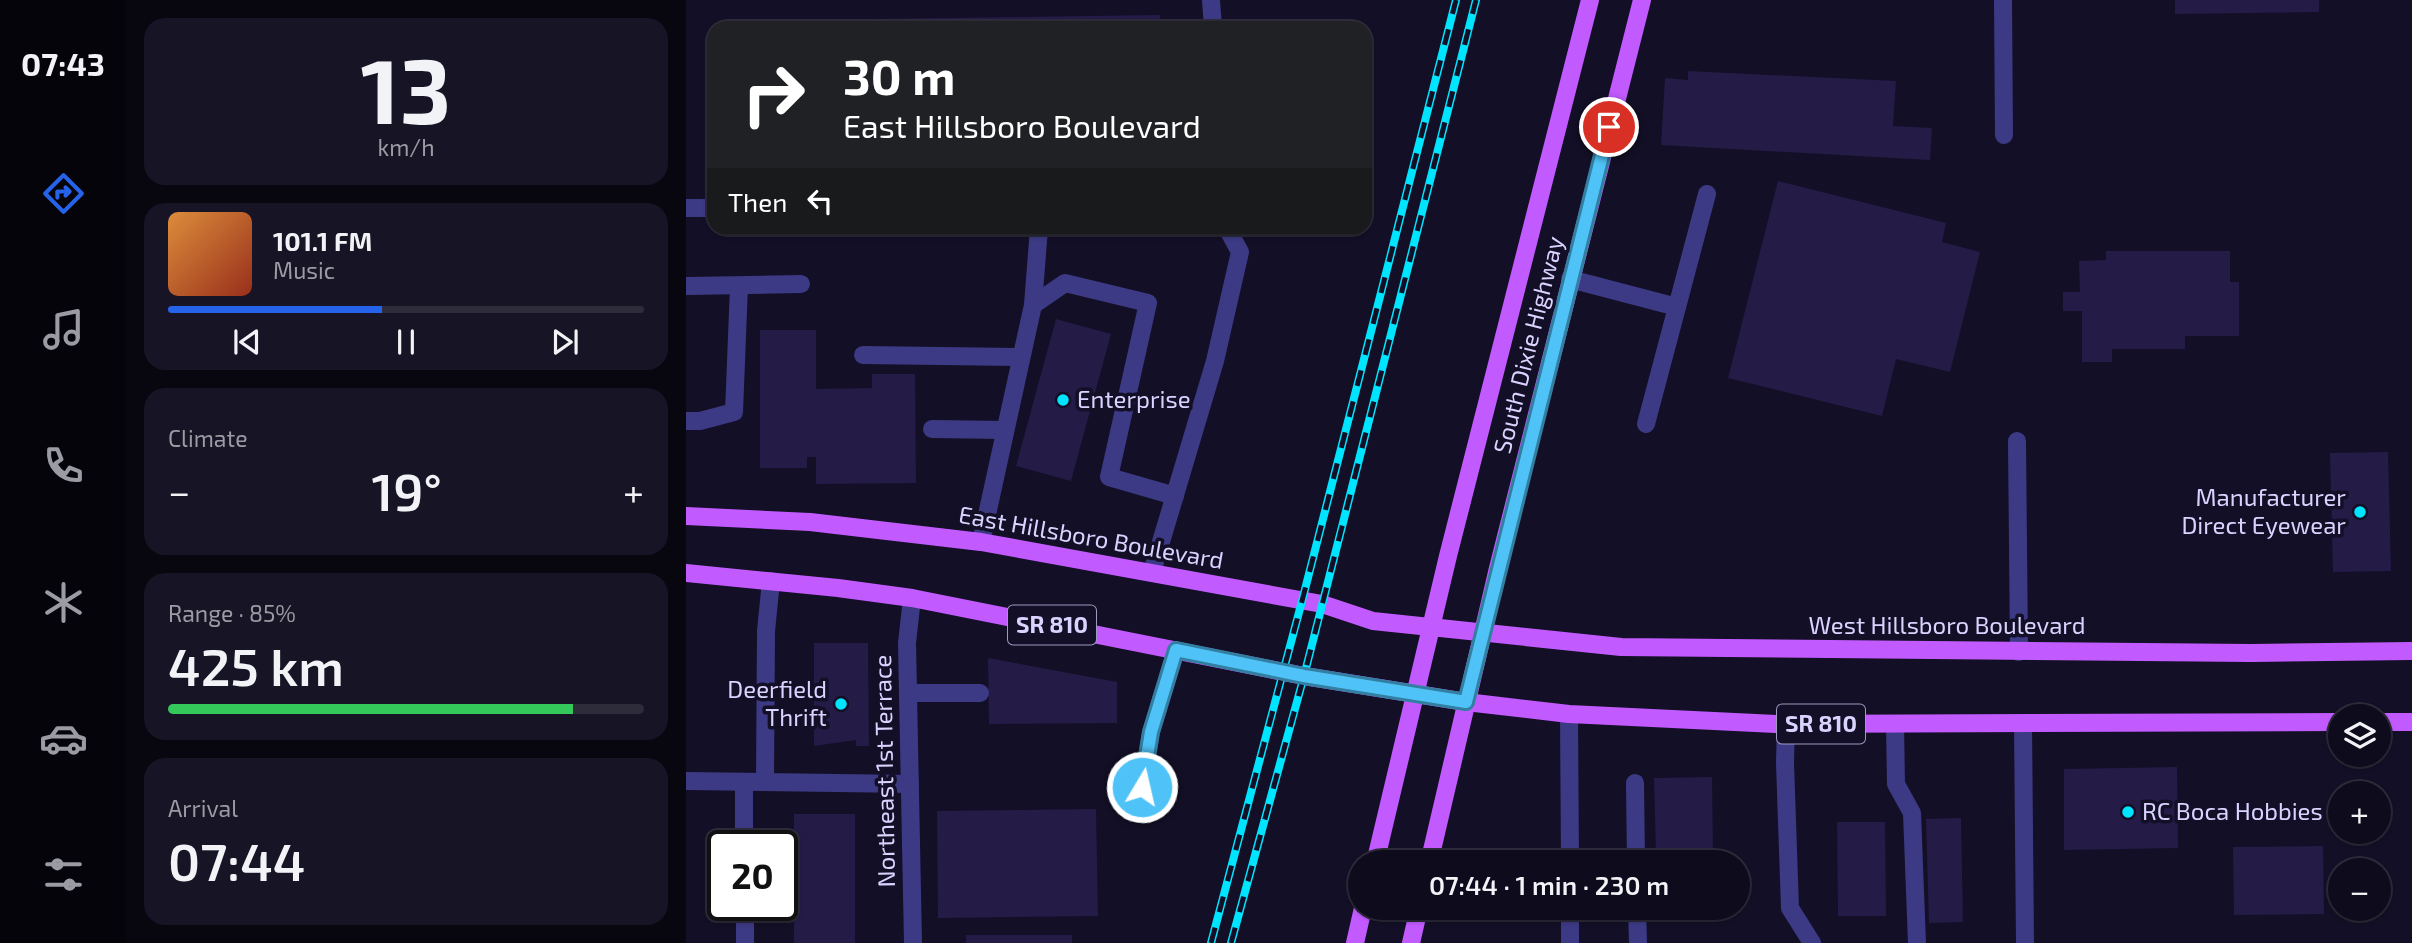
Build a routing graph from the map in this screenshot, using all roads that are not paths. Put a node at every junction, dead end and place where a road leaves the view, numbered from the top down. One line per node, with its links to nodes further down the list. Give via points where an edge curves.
1 (1211, 0): 5 (street)
2 (1590, 0): 32 (main road, South Dixie Highway)
3 (1642, 0): 12 (main road, South Dixie Highway)
4 (2003, 0): 6 (street)
5 (1212, 21)
6 (2004, 135)
7 (1707, 194): 17 (street)
8 (686, 208): 9 (street)
9 (707, 208)
10 (1038, 235): 16 (street)
11 (1231, 235): 25 (street, via 1240,252)
12 (1570, 279): 17 (street); 33 (main road, South Dixie Highway)
13 (801, 284): 15 (street)
14 (686, 286): 15 (street)
15 (738, 286): 20 (street, via 734,412)
16 (1033, 305): 19 (street); 25 (street, via 1065,283 1147,303 1109,477)
17 (1677, 307): 21 (street)
18 (863, 355): 19 (street)
19 (1021, 356): 23 (street)
20 (686, 421)
21 (1646, 424)
22 (932, 429): 23 (street)
23 (1005, 430): 27 (street)
24 (2017, 441): 36 (street)
25 (1174, 496): 28 (street)
26 (686, 516): 27 (main road, East Hillsboro Boulevard, via 810,522)
27 (981, 542): 28 (main road, East Hillsboro Boulevard)
28 (1153, 572): 32 (main road, East Hillsboro Boulevard, via 1322,604 1373,621)
29 (686, 573): 30 (main road, SR 810)
30 (771, 581): 31 (main road, SR 810); 50 (street, via 766,631)
31 (912, 598): 34 (main road, SR 810); 38 (street, Northeast 1st Terrace)
32 (1431, 628): 33 (main road, East Hillsboro Boulevard); 39 (main road, South Dixie Highway)
33 (1483, 633): 36 (main road, West Hillsboro Boulevard, via 1621,647); 40 (main road, South Dixie Highway)
34 (1176, 650): 39 (main road, SR 810); 53 (street, via 1151,732)
35 (2412, 651): 36 (main road, West Hillsboro Boulevard)
36 (2020, 652)
37 (980, 693): 38 (street)
38 (908, 694): 52 (street, Northeast 1st Terrace)
39 (1416, 694): 40 (main road, SR 810); 55 (main road, South Dixie Highway)
40 (1466, 702): 41 (main road, SR 810); 56 (main road, South Dixie Highway)
41 (1569, 715): 46 (main road, SR 810); 57 (street)
42 (2328, 722): 45 (main road, SR 810)
43 (2391, 722): 44 (main road)
44 (2411, 722)
45 (2023, 723): 47 (main road, SR 810); 72 (street)
46 (1786, 724): 47 (main road, SR 810); 70 (street, via 1790,908)
47 (1895, 724): 71 (street, via 1896,784 1912,813)
48 (686, 781): 49 (street)
49 (744, 782): 50 (street); 54 (street)
50 (765, 782): 52 (street)
51 (1635, 783): 58 (street)
52 (910, 784): 65 (street, Northeast 1st Terrace)
53 (1142, 787)
54 (744, 830)
55 (1378, 850)
56 (1432, 850)
57 (1570, 850)
58 (1636, 850)
59 (1360, 920): 66 (main road)
60 (1416, 920): 67 (main road)
61 (1570, 920): 68 (street)
62 (1637, 920): 69 (street)
63 (745, 921): 64 (street)
64 (745, 943)
65 (914, 943)
66 (1355, 943)
67 (1411, 943)
68 (1570, 943)
69 (1638, 943)
70 (1812, 943)
71 (1917, 943)
72 (2025, 943)

